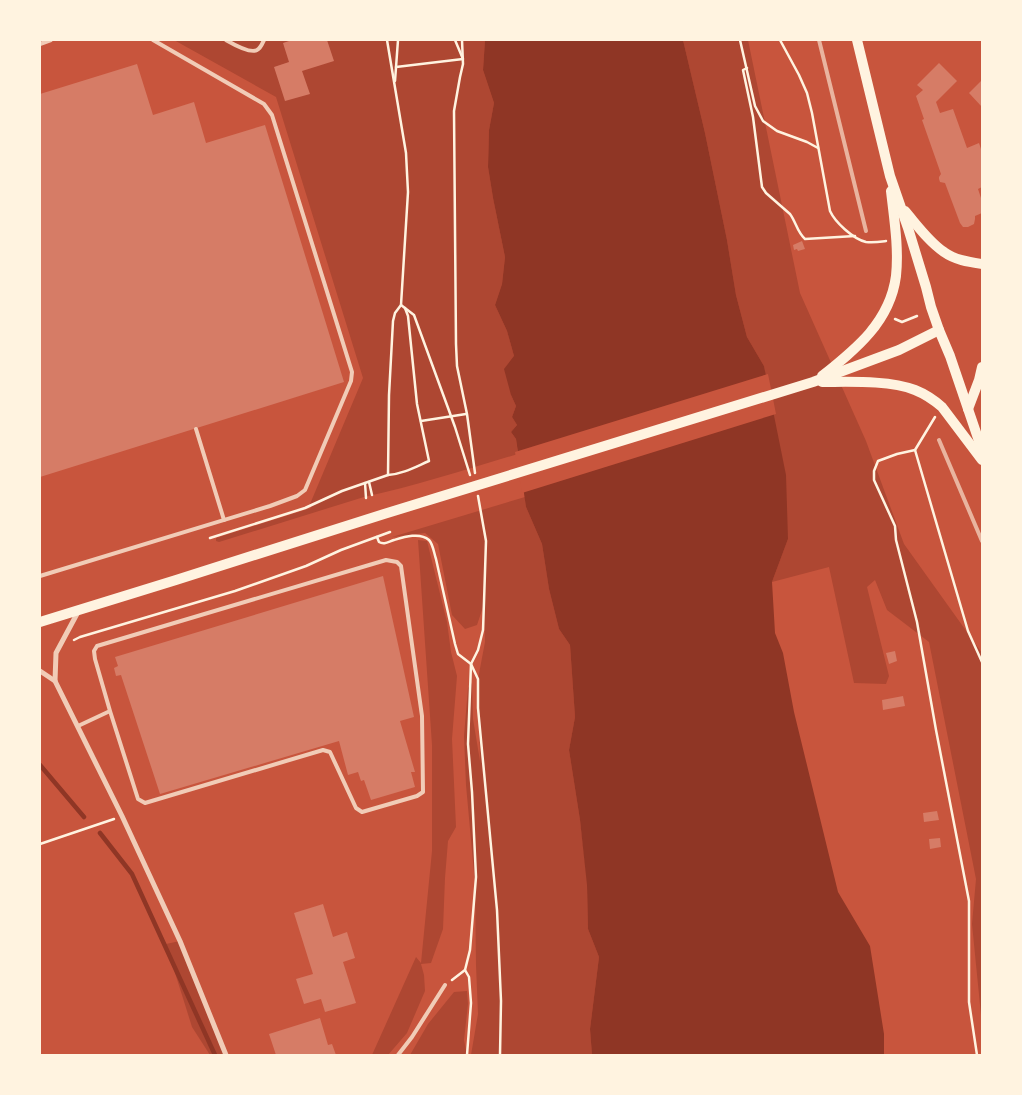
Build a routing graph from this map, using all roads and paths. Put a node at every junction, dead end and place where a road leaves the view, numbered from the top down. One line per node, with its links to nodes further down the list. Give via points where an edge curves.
1 (51, 40): 12 (lane)
2 (153, 40): 47 (lane, via 264,104 272,115 352,372 305,490 297,496)
3 (226, 40): 4 (lane, via 255,52)
4 (264, 40)
5 (387, 40): 16 (path)
6 (398, 40): 14 (path)
7 (455, 40): 13 (path)
8 (462, 40): 13 (path)
9 (740, 40): 15 (path)
10 (780, 40): 17 (path, via 807,93)
11 (857, 40): 18 (main road)
12 (40, 44)
13 (463, 59): 14 (path); 32 (path, via 454,111 456,344)
14 (396, 67): 16 (path)
15 (747, 68): 17 (path, via 755,106 763,121 777,131); 20 (path, via 743,70 762,187 790,214 805,239)
16 (395, 87): 23 (path, via 406,154 408,192)
17 (818, 148): 20 (path, via 832,216)
18 (890, 176): 19 (main road); 21 (main road)
19 (902, 208): 22 (main road, via 944,252 966,262); 27 (main road)
20 (855, 236): 21 (path, via 865,242)
21 (896, 240): 29 (main road, via 896,275 889,301 874,329 855,349)
22 (982, 264)
23 (401, 305): 24 (path); 41 (path, via 393,321)
24 (405, 308): 33 (path, via 414,314); 34 (path)
25 (917, 316): 26 (path, via 902,322)
26 (895, 319)
27 (939, 330): 29 (main road, via 900,350); 31 (main road)
28 (982, 367): 31 (main road)
29 (813, 382): 30 (main road, via 895,385 916,390); 52 (main road)
30 (942, 407): 36 (path); 38 (main road)
31 (968, 409): 37 (main road)
32 (467, 414): 33 (path); 39 (path)
33 (450, 416): 34 (path); 40 (path)
34 (421, 421): 41 (path, via 429,460 407,471)
35 (196, 429): 47 (lane)
36 (915, 450): 55 (path, via 968,631); 69 (path, via 878,461 874,480 895,526 969,901 969,1002)
37 (982, 450)
38 (982, 460)
39 (475, 473)
40 (470, 474)
41 (388, 475): 42 (path)
42 (369, 482): 43 (path); 45 (path)
43 (365, 483): 46 (path); 50 (path, via 304,508)
44 (476, 493): 56 (path, via 486,541 483,630)
45 (372, 495)
46 (366, 498)
47 (224, 520): 51 (lane)
48 (390, 532): 49 (path)
49 (377, 537): 54 (path, via 235,591 80,637); 56 (path, via 383,544 410,536 429,540 454,644 458,654)
50 (210, 538)
51 (40, 576)
52 (80, 609): 53 (main road); 58 (street, via 56,653)
53 (40, 622)
54 (69, 644)
55 (982, 662)
56 (471, 664): 63 (path, via 468,744 476,877 470,950); 68 (path, via 478,679 497,910)
57 (40, 671): 58 (street)
58 (55, 681): 60 (street)
59 (110, 711): 59 (lane, via 95,660 97,646 386,560 401,566 422,716 423,792 417,796 362,812 356,808 330,752 323,750 146,803 138,800); 60 (lane)
60 (78, 726): 61 (street)
61 (122, 816): 62 (path); 65 (street, via 180,941)
62 (40, 844)
63 (465, 970): 64 (path); 67 (path, via 469,977 471,1003)
64 (445, 985): 66 (lane)
65 (226, 1055)
66 (398, 1055)
67 (467, 1055)
68 (500, 1055)
69 (977, 1055)

